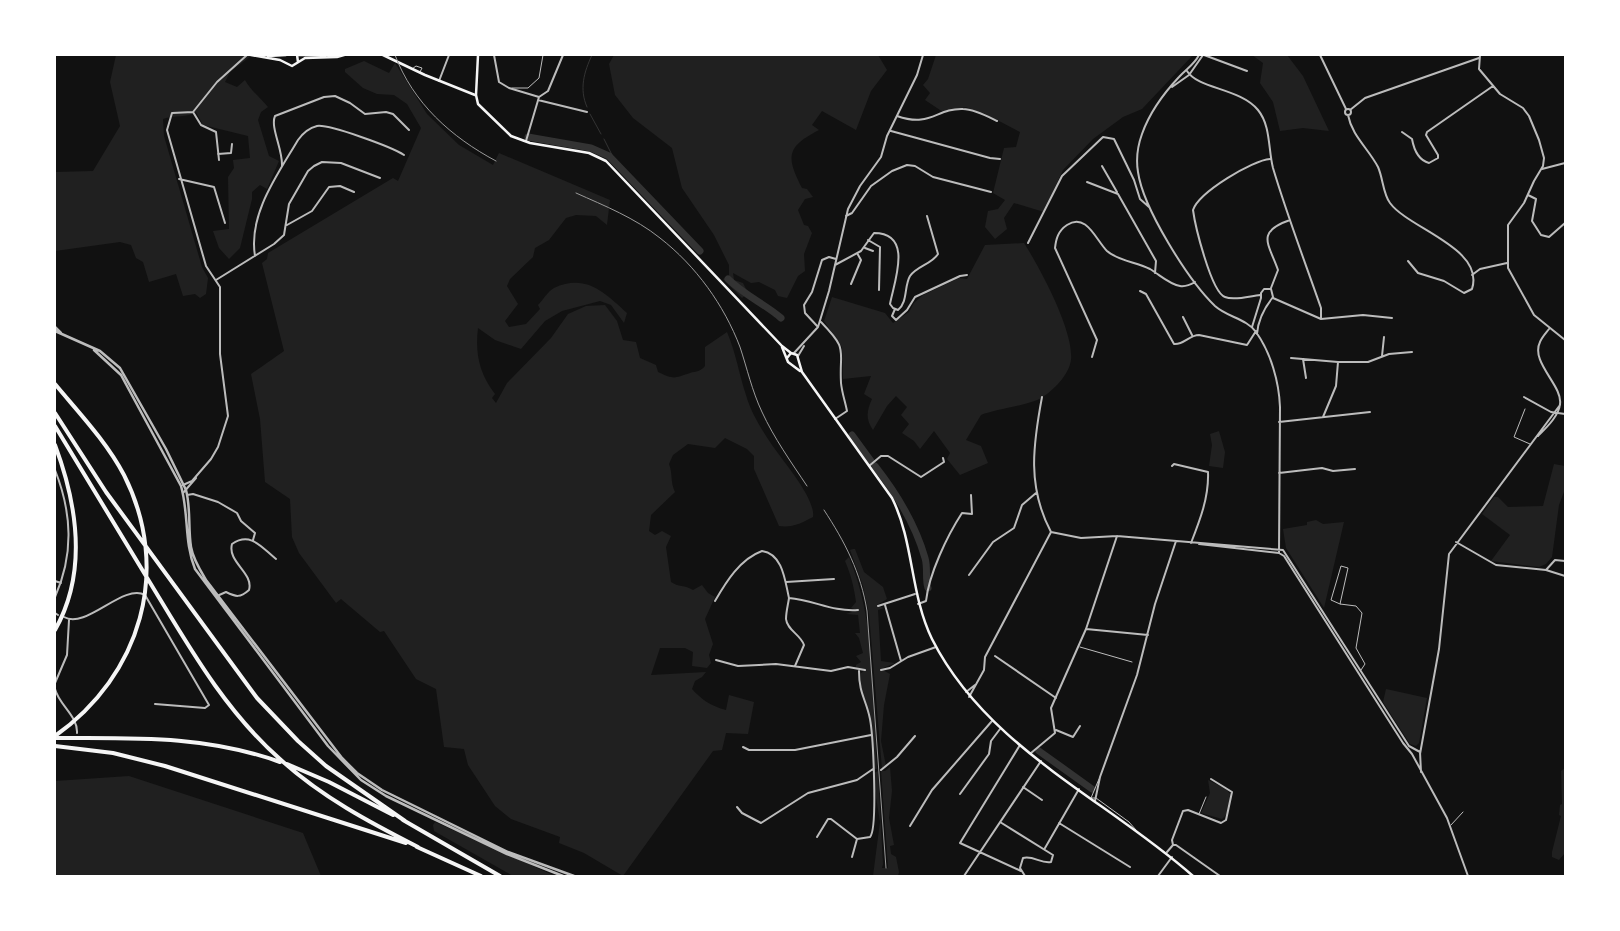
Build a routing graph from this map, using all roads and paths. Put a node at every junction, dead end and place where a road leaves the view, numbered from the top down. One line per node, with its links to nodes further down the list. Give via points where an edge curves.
1 (247, 55): 34 (street)
2 (251, 55): 19 (main road)
3 (258, 55): 19 (main road)
4 (286, 55): 19 (main road); 21 (main road)
5 (298, 55): 6 (main road); 20 (main road)
6 (325, 55)
7 (344, 55): 20 (main road, via 304,58)
8 (383, 55): 25 (main road)
9 (449, 55): 25 (street)
10 (478, 55): 29 (main road)
11 (494, 55): 27 (street, via 497,79)
12 (543, 55): 27 (street, via 541,74 533,85 524,89)
13 (563, 55): 30 (street, via 548,91)
14 (923, 55): 37 (street, via 918,76)
15 (1199, 55): 22 (street)
16 (1203, 55): 23 (street); 24 (street)
17 (1320, 55): 32 (street)
18 (1480, 56): 26 (street, via 1479,69); 33 (street, via 1365,98)
19 (280, 59): 21 (main road)
20 (298, 62): 21 (main road, via 292,66)
21 (285, 63)
22 (1186, 71): 24 (street); 28 (street)
23 (1247, 71)
24 (1189, 74): 28 (street); 46 (street, via 1194,80 1236,94 1258,110 1266,125)
25 (439, 80): 29 (main road)
26 (1493, 86): 41 (street, via 1427,132 1438,155 1429,163 1420,158 1412,139); 52 (street, via 1529,116 1544,158)
27 (509, 88): 30 (street)
28 (1170, 90): 60 (street, via 1147,122 1140,145 1138,171)
29 (476, 95): 42 (main road, via 480,106 508,133)
30 (539, 97): 31 (street)
31 (538, 100): 35 (street); 42 (street)
32 (1346, 109): 33 (street); 36 (street)
33 (1350, 110): 36 (street)
34 (193, 112): 44 (street, via 201,125 216,132); 54 (street, via 172,113 167,130)
35 (587, 112)
36 (1348, 115): 79 (street, via 1355,136 1378,168 1390,204 1465,258)
37 (897, 116): 38 (street, via 912,121 965,109); 40 (street)
38 (997, 121)
39 (408, 130): 51 (street, via 390,113 365,114 340,98 324,97 274,116)
40 (890, 131): 47 (street); 61 (street, via 881,157 855,195)
41 (1402, 132)
42 (526, 141): 102 (main road, via 589,153 606,160)
43 (232, 144): 44 (street, via 231,153)
44 (218, 154): 48 (street)
45 (404, 154): 51 (street, via 389,146 320,126 303,134)
46 (1270, 158): 63 (street); 86 (street, via 1260,159 1219,185 1200,198 1193,210 1218,292 1227,298)
47 (1000, 159)
48 (219, 160)
49 (1565, 163): 52 (street)
50 (1102, 166): 58 (street)
51 (282, 168): 72 (street, via 260,208 254,233)
52 (1542, 169): 59 (street)
53 (380, 178): 66 (street, via 340,163 318,164 308,171 293,196)
54 (179, 179): 64 (street, via 214,187); 80 (street, via 206,266)
55 (1087, 182): 58 (street)
56 (354, 192): 66 (street, via 340,186 329,187 312,211)
57 (991, 192): 61 (street, via 934,177 907,165 871,186 852,213)
58 (1118, 194): 77 (street, via 1156,261)
59 (1528, 195): 65 (street, via 1536,199 1532,221 1541,235 1549,236); 75 (street, via 1508,225)
60 (1151, 208): 68 (street, via 1140,199 1114,139 1103,137 1062,176); 81 (street, via 1177,257)
61 (846, 216): 73 (street)
62 (927, 216): 89 (street, via 938,254 912,274 903,305)
63 (1290, 220): 83 (street, via 1273,226 1269,232 1269,251 1278,270); 92 (street, via 1321,308)
64 (225, 223)
65 (1565, 223)
66 (287, 225): 72 (street, via 280,238)
67 (868, 240): 69 (street); 84 (street, via 880,247); 89 (street, via 872,234 879,233 898,246 896,286 890,304)
68 (1028, 243)
69 (865, 248): 70 (street); 71 (street)
70 (873, 252)
71 (857, 254): 76 (street); 82 (street, via 861,260)
72 (254, 256): 80 (street)
73 (836, 259): 76 (street); 95 (street, via 822,260 804,306 805,314)
74 (1408, 262): 79 (street, via 1418,273 1444,281 1464,293 1472,289)
75 (1507, 263): 79 (street, via 1480,269); 97 (street, via 1509,273 1534,315)
76 (835, 265): 93 (street)
77 (1155, 273): 81 (street, via 1180,286); 108 (street, via 1112,254 1085,224 1073,222 1060,232 1055,244 1057,254 1096,340)
78 (967, 275): 89 (street, via 915,296 896,320 892,316)
79 (1472, 275)
80 (216, 280): 137 (street, via 221,291 220,354 227,421 218,447)
81 (1196, 282): 94 (street, via 1217,307)
82 (851, 284)
83 (1271, 289): 86 (street, via 1264,289); 87 (street)
84 (879, 290)
85 (1140, 291): 99 (street, via 1146,294 1174,344)
86 (1261, 297): 88 (street); 94 (street)
87 (1273, 298): 88 (street); 92 (street)
88 (1268, 301): 98 (street)
89 (895, 309)
90 (1183, 317): 99 (street)
91 (1392, 318): 92 (street, via 1363,315)
92 (1321, 319)
93 (820, 322): 95 (street); 126 (street, via 834,335 842,352 842,395 847,410)
94 (1252, 327): 98 (street)
95 (818, 328): 103 (street)
96 (55, 329): 138 (street, via 89,346 121,375)
97 (1549, 329): 101 (street); 123 (street, via 1539,344 1539,350 1545,370 1558,393 1560,406)
98 (1256, 332): 99 (street, via 1247,345); 127 (street, via 1279,386)
99 (1192, 335)
100 (1384, 337): 107 (street)
101 (1565, 340)
102 (782, 346): 105 (main road); 109 (main road)
103 (804, 346): 105 (street); 106 (street)
104 (1412, 352): 107 (street)
105 (793, 353): 106 (main road); 109 (main road)
106 (798, 356): 112 (main road)
107 (1382, 356): 113 (street, via 1368,362)
108 (1092, 357)
109 (787, 358): 114 (main road)
110 (1291, 358): 111 (street)
111 (1303, 359): 113 (street); 116 (street)
112 (798, 362): 114 (main road); 115 (main road)
113 (1338, 362): 125 (street, via 1336,386)
114 (793, 365): 115 (main road)
115 (802, 372): 126 (main road)
116 (1306, 378)
117 (55, 384): 201 (highway, via 117,463 133,494 142,526 146,572 141,613 122,664 109,685 82,715)
118 (1042, 397): 140 (street, via 1033,454)
119 (1524, 397): 123 (street)
120 (1525, 409): 129 (street, via 1514,437)
121 (1370, 412): 125 (street)
122 (55, 413): 227 (highway, via 106,492 262,703 331,771)
123 (1556, 413): 124 (street); 129 (street)
124 (1565, 414)
125 (1323, 417): 127 (street)
126 (835, 419): 132 (main road)
127 (1279, 422): 136 (street)
128 (55, 426): 235 (highway, via 203,670 237,715 303,779 355,814)
129 (1531, 444): 147 (street)
130 (55, 445): 171 (highway, via 71,497 76,537 74,570)
131 (943, 458): 132 (street, via 944,462 921,477 888,456 881,456)
132 (869, 466): 161 (main road, via 892,498 901,520)
133 (1172, 466): 148 (street, via 1208,472 1204,496 1206,505)
134 (1354, 469): 136 (street)
135 (55, 470): 160 (street, via 69,529 69,556)
136 (1279, 472): 150 (street)
137 (199, 474): 138 (street); 139 (street)
138 (182, 485): 139 (street)
139 (184, 492): 142 (street); 162 (street, via 190,557 200,578)
140 (1036, 493): 143 (street); 155 (street, via 1022,506 1014,528 993,542)
141 (971, 495): 166 (street, via 972,514 962,514 954,526 926,601)
142 (187, 496): 145 (street, via 193,494 218,502 236,513 255,533); 162 (street, via 195,562)
143 (1051, 532): 144 (street, via 1081,538); 188 (street, via 985,657 984,670)
144 (1117, 536): 146 (street); 173 (street)
145 (253, 540): 152 (street); 162 (street, via 236,541 230,549 249,580 249,590 243,596 236,597 226,592)
146 (1176, 542): 148 (street); 175 (street)
147 (1456, 542): 154 (street, via 1496,565); 202 (street, via 1448,560 1439,649)
148 (1191, 543): 149 (street)
149 (1196, 543): 150 (street); 151 (street)
150 (1279, 549): 151 (street); 186 (street, via 1286,553)
151 (1279, 553): 186 (street)
152 (276, 559)
153 (1565, 561): 154 (street, via 1555,560)
154 (1546, 570): 156 (street)
155 (969, 575)
156 (1565, 576)
157 (834, 579): 159 (street)
158 (55, 581): 160 (street)
159 (786, 582): 164 (street); 165 (street, via 776,558 768,551 762,551 755,553 734,573)
160 (61, 583): 163 (street)
161 (915, 594): 166 (main road); 168 (street)
162 (216, 596): 245 (street, via 328,746 360,780 386,796 507,854); 246 (street, via 356,773 382,790 508,852)
163 (55, 597)
164 (789, 598): 170 (street, via 842,611); 182 (street, via 786,620 804,645)
165 (715, 602)
166 (918, 604): 177 (main road)
167 (1340, 604): 167 (street, via 1348,568 1341,566 1331,600); 186 (street, via 1356,606 1362,613 1356,648 1365,664)
168 (885, 605): 169 (street); 180 (street)
169 (878, 606)
170 (858, 610)
171 (63, 616): 172 (street); 174 (highway)
172 (69, 620): 187 (street, via 67,655); 193 (street, via 81,619 132,595 141,593 146,596 209,705 205,708)
173 (1086, 629): 175 (street); 176 (street)
174 (55, 630)
175 (1148, 635): 215 (street, via 1136,680)
176 (1080, 646): 181 (street); 192 (street)
177 (936, 647): 180 (street); 190 (main road)
178 (995, 656): 192 (street)
179 (716, 660): 182 (street, via 738,666)
180 (900, 661): 184 (street)
181 (1132, 662)
182 (795, 666): 185 (street, via 831,671 848,667)
183 (865, 670): 185 (street)
184 (882, 670)
185 (859, 671): 199 (street, via 860,692 870,718)
186 (1359, 671): 206 (street); 209 (street)
187 (55, 683)
188 (977, 684): 190 (street); 191 (street)
189 (55, 689): 198 (street, via 76,723)
190 (966, 692): 191 (main road)
191 (969, 697): 194 (main road)
192 (1056, 698): 197 (street, via 1051,712)
193 (155, 704)
194 (992, 721): 196 (main road); 231 (street, via 932,790)
195 (1080, 726): 197 (street, via 1073,737)
196 (1000, 729): 203 (main road); 219 (street, via 991,741 989,754)
197 (1056, 730): 207 (street)
198 (77, 733)
199 (871, 734): 205 (street, via 795,750 749,750); 211 (street)
200 (915, 736): 213 (street)
201 (55, 737): 227 (highway, via 155,737 232,748 315,775)
202 (1423, 741): 206 (street); 208 (street)
203 (1020, 745): 207 (main road); 238 (street, via 960,843)
204 (55, 746): 235 (highway, via 113,753 165,766)
205 (743, 747)
206 (1415, 750): 208 (street); 209 (street)
207 (1031, 754): 210 (main road)
208 (1420, 755): 209 (street); 214 (street)
209 (1413, 756): 214 (street)
210 (1041, 761): 217 (street); 218 (main road)
211 (873, 770): 212 (street); 224 (street, via 857,780 808,793 760,823); 233 (street, via 874,830 870,837)
212 (877, 770)
213 (881, 770)
214 (1421, 772): 230 (street)
215 (1100, 776): 221 (street); 222 (street)
216 (1211, 779): 226 (street, via 1232,792 1226,820 1221,823)
217 (1023, 787): 223 (street); 228 (street)
218 (1079, 789): 221 (main road); 229 (street)
219 (960, 794)
220 (1206, 797): 226 (street)
221 (1091, 798): 222 (main road)
222 (1096, 799): 237 (main road)
223 (1042, 800)
224 (737, 807)
225 (1463, 812): 230 (street)
226 (1199, 814): 234 (street, via 1183,811)
227 (405, 821): 244 (highway)
228 (1000, 822): 236 (street); 238 (street)
229 (1059, 823): 236 (street); 241 (street)
230 (1450, 825): 252 (street)
231 (910, 826)
232 (817, 837): 233 (street, via 831,819)
233 (857, 839): 239 (street)
234 (1173, 845): 237 (street); 251 (street)
235 (418, 847): 243 (highway)
236 (1044, 848): 242 (street, via 1053,855 1051,862 1026,857 1021,861)
237 (1167, 852): 240 (main road)
238 (980, 853): 242 (street); 247 (street)
239 (852, 857)
240 (1172, 857): 249 (street); 250 (main road)
241 (1130, 868)
242 (1021, 871): 248 (street)
243 (481, 876)
244 (500, 876)
245 (563, 876)
246 (574, 876)
247 (964, 876)
248 (1025, 876)
249 (1158, 876)
250 (1194, 876)
251 (1220, 876)
252 (1468, 876)

